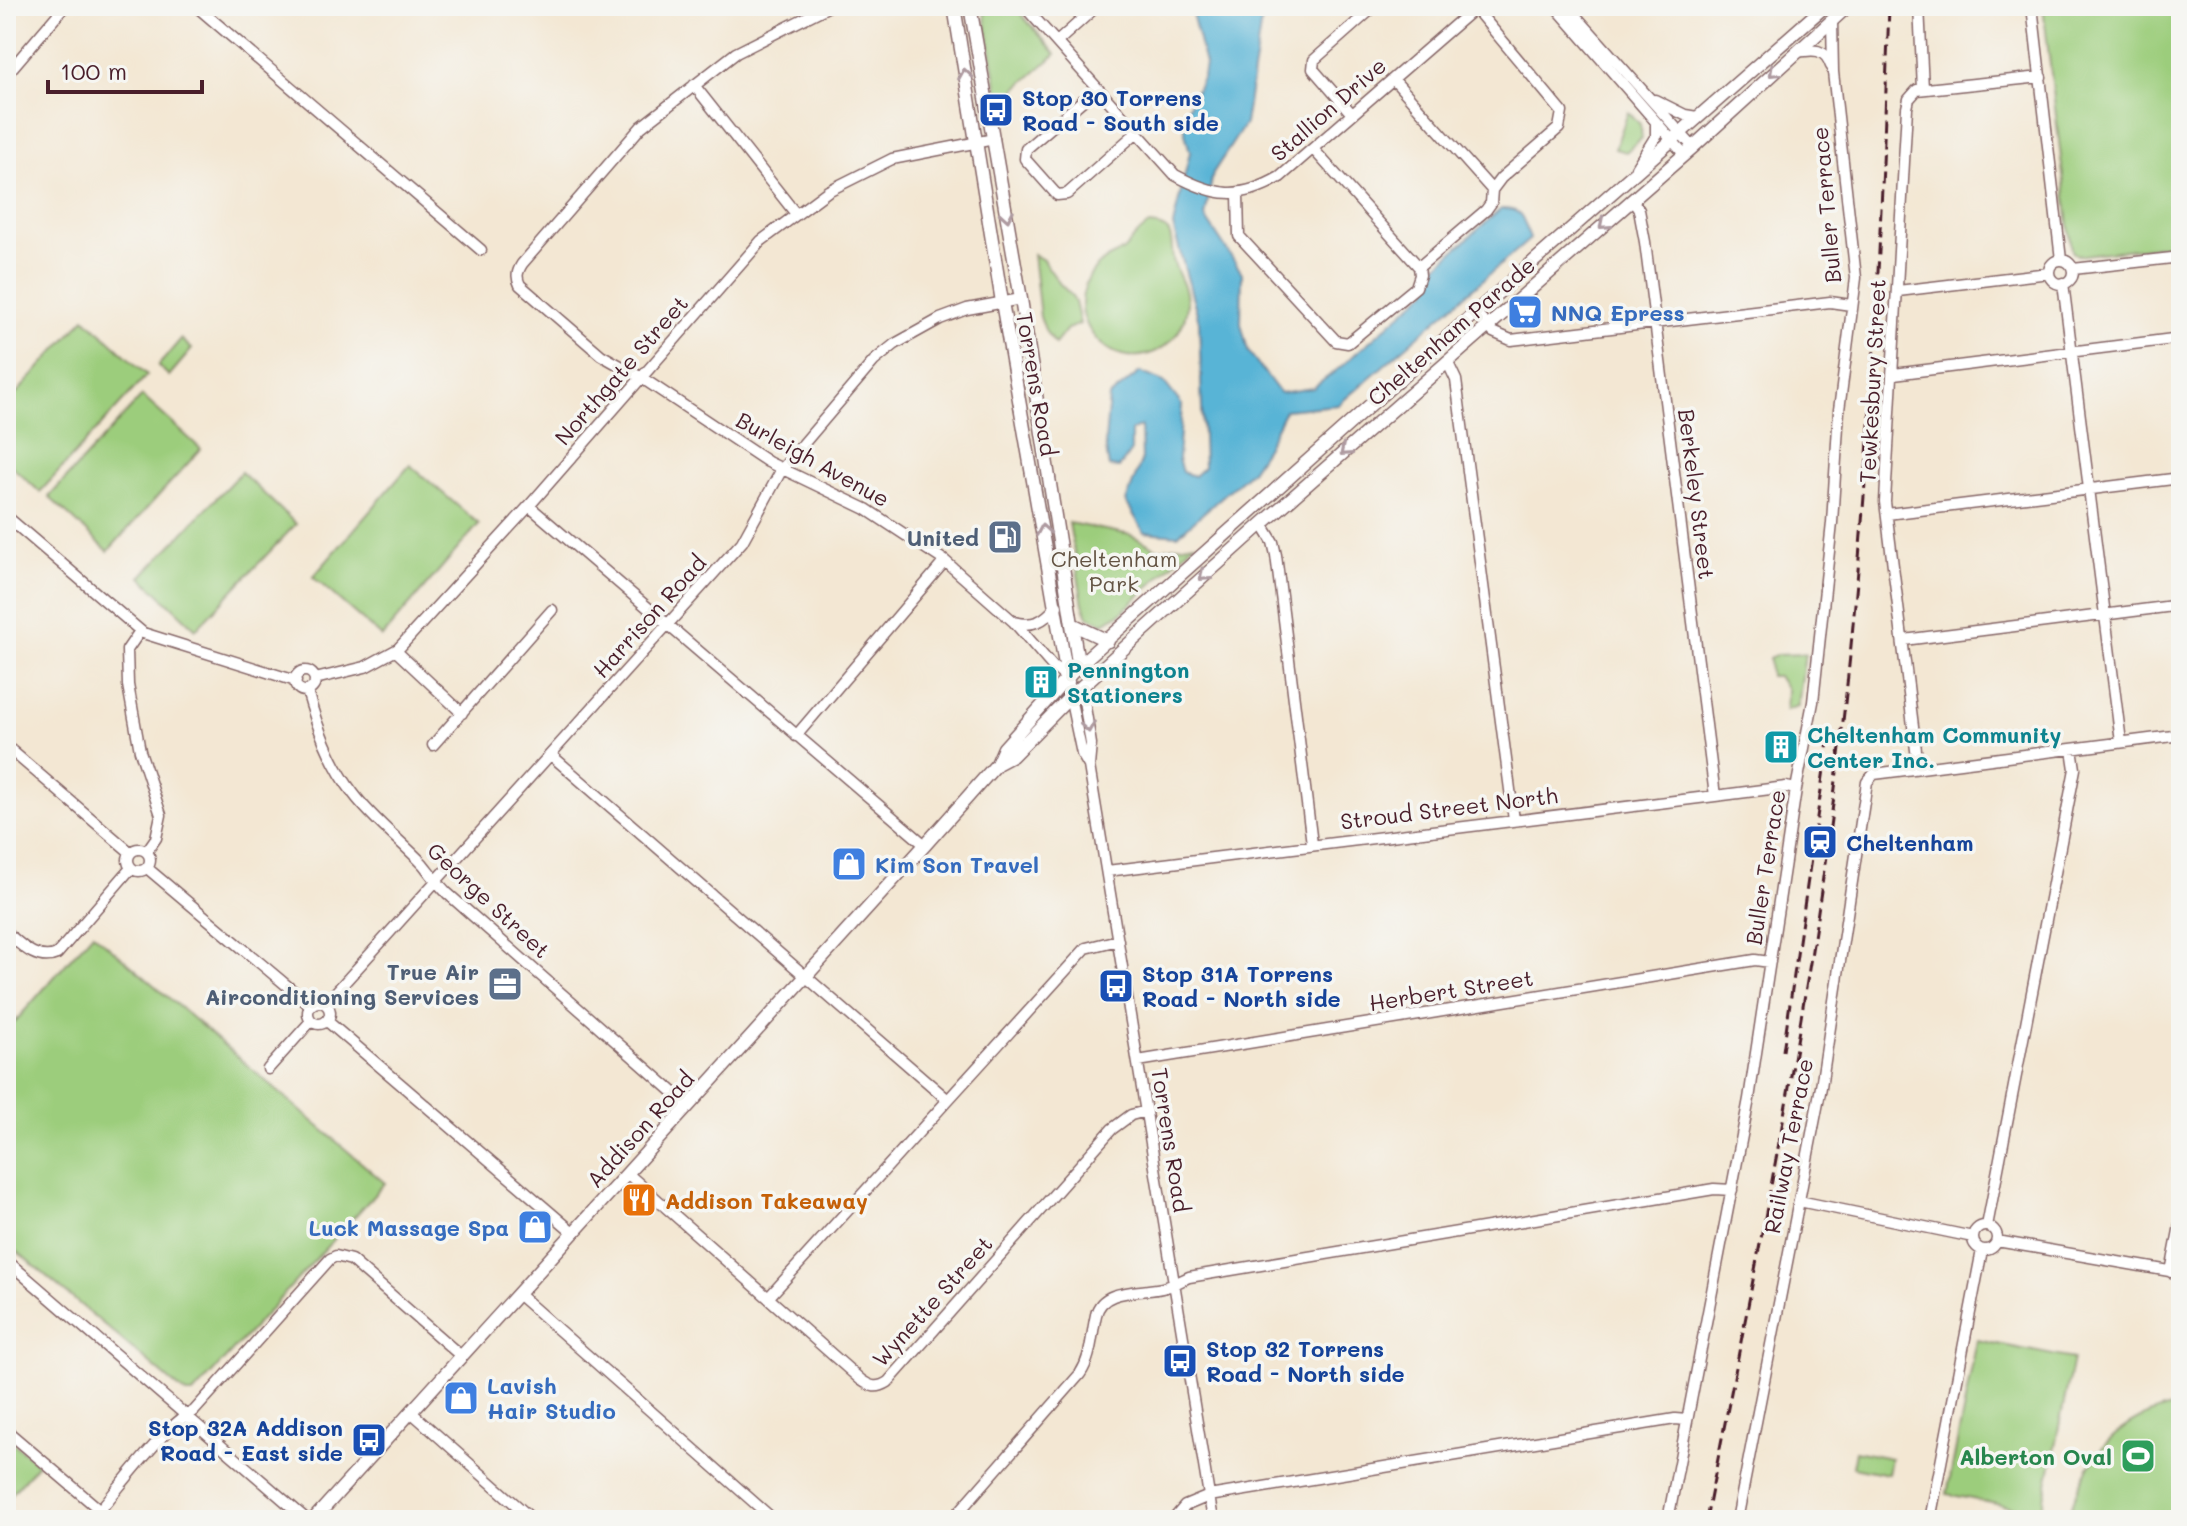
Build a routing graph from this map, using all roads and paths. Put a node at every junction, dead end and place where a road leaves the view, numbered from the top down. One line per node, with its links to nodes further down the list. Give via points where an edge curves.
1 (65, 6): 20 (street)
2 (196, 6): 41 (street)
3 (829, 6): 23 (street, via 736,53)
4 (954, 6): 33 (main road, Torrens Road, one-way to 4)
5 (970, 6): 32 (main road, Torrens Road)
6 (1024, 6): 17 (street, Stallion Drive)
7 (1097, 6): 17 (street)
8 (1375, 6): 27 (street, via 1314,60 1313,69)
9 (1555, 6): 29 (street)
10 (1567, 6): 26 (street)
11 (1825, 6): 28 (main road, Cheltenham Parade)
12 (1848, 6): 16 (main road, Cheltenham Parade)
13 (1919, 6): 25 (street)
14 (2032, 6): 21 (street)
15 (1476, 7): 22 (street, Stallion Drive); 37 (street, via 1562,112 1559,128)
16 (1832, 20): 18 (main road, Cheltenham Parade); 19 (street, Buller Terrace)
17 (1057, 42): 24 (street, Stallion Drive)
18 (1796, 52): 19 (street, via 1823,52); 35 (main road, Cheltenham Parade, one-way to 35)
19 (1833, 72): 51 (street, Buller Terrace, via 1856,278)
20 (6, 75)
21 (2041, 77): 25 (street); 43 (street)
22 (1393, 79): 27 (street, Stallion Drive); 37 (street)
23 (694, 85): 40 (street); 59 (street, Burleigh Avenue, via 641,127 517,275 520,285 601,355)
24 (1096, 89): 30 (street, Stallion Drive); 30 (street, via 1026,149 1025,159 1057,195 1067,194)
25 (1923, 89): 48 (street, Tewkesbury Street, via 1912,93 1907,108)
26 (1646, 95): 28 (street); 31 (street)
27 (1352, 114): 34 (street, Stallion Drive)
28 (1697, 117): 31 (main road, Cheltenham Parade)
29 (1656, 122): 31 (street); 36 (street, via 1656,136)
30 (1136, 133): 38 (street, Stallion Drive, via 1175,175 1197,187)
31 (1676, 136): 35 (street); 36 (main road, Cheltenham Parade)
32 (994, 139): 33 (street, Northgate Street); 49 (main road, Torrens Road, one-way to 49)
33 (975, 143): 40 (street, Northgate Street, via 892,159 828,191); 50 (main road, Torrens Road)
34 (1314, 150): 38 (street, Stallion Drive, via 1280,177); 44 (street)
35 (1689, 151): 39 (main road, Cheltenham Parade)
36 (1630, 176): 52 (main road, Cheltenham Parade)
37 (1492, 190): 44 (street, via 1486,210)
38 (1238, 194): 44 (street, via 1239,236 1336,341 1348,343 1416,287)
39 (1632, 200): 53 (street, Berkeley Street, via 1639,210); 54 (main road, Cheltenham Parade, one-way to 54)
40 (796, 214): 59 (street, Northgate Street, via 746,256)
41 (481, 250)
42 (2181, 257): 45 (street)
43 (2061, 260): 45 (street); 46 (street)
44 (1419, 267)
45 (2073, 269): 47 (street)
46 (2049, 273): 47 (street); 48 (street)
47 (2063, 283): 56 (street)
48 (1898, 291): 58 (street, Tewkesbury Street)
49 (1021, 299): 50 (street, Harrison Road); 60 (main road, Torrens Road)
50 (1002, 302): 61 (main road, Torrens Road); 62 (street, Harrison Road, via 940,319 895,344 851,386)
51 (1851, 305): 53 (street, via 1830,302); 99 (street, Buller Terrace, via 1813,702)
52 (1475, 312): 54 (street); 79 (main road, Cheltenham Parade)
53 (1655, 323): 54 (street, via 1511,340); 100 (street, Berkeley Street)
54 (1487, 326): 57 (main road, Cheltenham Parade)
55 (2181, 338): 56 (street)
56 (2072, 352): 58 (street); 64 (street)
57 (1447, 361): 68 (main road, Cheltenham Parade, one-way to 68); 101 (street, via 1456,380)
58 (1894, 374): 66 (street, Tewkesbury Street)
59 (642, 378): 62 (street, Burleigh Avenue); 65 (street, Northgate Street)
60 (1036, 392): 61 (main road, via 1026,390); 75 (main road, Torrens Road)
61 (1019, 401): 71 (main road, Torrens Road, one-way to 61)
62 (782, 469): 69 (street, Burleigh Avenue, via 866,509); 76 (street, Harrison Road, via 742,542)
63 (2181, 478): 64 (street)
64 (2089, 490): 66 (street); 73 (street)
65 (529, 506): 76 (street); 80 (street, Northgate Street)
66 (1887, 514): 78 (street, Tewkesbury Street)
67 (6, 516): 77 (street)
68 (1262, 524): 85 (main road, Cheltenham Parade, one-way to 85); 102 (street, via 1276,555)
69 (945, 561): 74 (street, Burleigh Avenue); 90 (street)
70 (2181, 605): 73 (street)
71 (1057, 606): 74 (street, via 1035,624); 82 (main road, Torrens Road)
72 (552, 610): 88 (street)
73 (2106, 615): 78 (street); 91 (street)
74 (1014, 622): 82 (street, Burleigh Avenue)
75 (1072, 624): 79 (main road); 81 (main road, Torrens Road)
76 (668, 626): 90 (street); 95 (street, Harrison Road)
77 (140, 631): 84 (street); 104 (street, via 127,650 128,685 140,751 161,815)
78 (1904, 640): 98 (street, Tewkesbury Street)
79 (1108, 641): 81 (main road, Cheltenham Parade)
80 (396, 651): 83 (street, Northgate Street, via 365,667); 88 (street)
81 (1078, 666): 82 (main road, Cheltenham Parade); 85 (main road, Torrens Road)
82 (1067, 678): 87 (main road, Torrens Road); 96 (main road, Addison Road, via 1004,748)
83 (315, 679): 84 (street, via 306,672); 86 (street)
84 (296, 681): 86 (street)
85 (1082, 688): 87 (main road, Addison Road); 97 (street, Torrens Road, one-way to 97)
86 (307, 691): 109 (street, George Street, via 322,738 351,792)
87 (1070, 697): 96 (main road, Addison Road, via 1012,756); 97 (street, Torrens Road)
88 (462, 713): 92 (street)
89 (2181, 735): 91 (street)
90 (796, 736): 103 (street)
91 (2121, 742): 94 (street)
92 (433, 745)
93 (6, 746): 105 (street)
94 (2072, 749): 98 (street); 127 (street, via 2075,769)
95 (551, 755): 109 (street, Harrison Road); 113 (street)
96 (997, 764): 103 (main road, Addison Road)
97 (1089, 766): 108 (street, Torrens Road)
98 (1918, 766): 125 (street, Railway Terrace, via 1869,778)
99 (1796, 789): 100 (street, Stroud Street North); 112 (street, Buller Terrace)
100 (1715, 796): 101 (street, Stroud Street North)
101 (1514, 820): 102 (street, Stroud Street North)
102 (1312, 844): 108 (street, Stroud Street North)
103 (925, 845): 113 (main road, Addison Road)
104 (147, 851): 105 (street); 107 (street)
105 (130, 852): 106 (street)
106 (131, 868): 107 (street); 110 (street, via 57,954 35,954)
107 (147, 868): 115 (street)
108 (1107, 871): 111 (street, Torrens Road)
109 (436, 882): 114 (street, Harrison Road); 121 (street, George Street)
110 (6, 932)
111 (1118, 940): 118 (street, Torrens Road); 120 (street, via 1086,948)
112 (1770, 962): 118 (street, Herbert Street, via 1755,960); 124 (street, Buller Terrace)
113 (806, 976): 120 (street); 121 (main road, Addison Road)
114 (326, 1003): 115 (street); 117 (street)
115 (310, 1005): 116 (street)
116 (311, 1021): 117 (street); 119 (street)
117 (327, 1021): 128 (street)
118 (1138, 1061): 122 (street, Torrens Road)
119 (268, 1069)
120 (948, 1100): 136 (street)
121 (688, 1105): 123 (main road, Addison Road)
122 (1146, 1111): 134 (street, Torrens Road); 136 (street, Wynette Street, via 1112,1129 879,1387 861,1380)
123 (627, 1173): 128 (main road, Addison Road); 136 (street, Wynette Street)
124 (1732, 1190): 134 (street, via 1189,1277); 140 (street, Buller Terrace)
125 (1799, 1201): 129 (street); 152 (street, Railway Terrace)
126 (2181, 1220): 133 (street)
127 (1987, 1226): 129 (street, via 1979,1227); 130 (street)
128 (573, 1232): 135 (main road, Addison Road)
129 (1973, 1237): 131 (street)
130 (1997, 1241): 131 (street); 133 (street)
131 (1982, 1250): 153 (street)
132 (6, 1260): 139 (street)
133 (2176, 1272)
134 (1173, 1284): 142 (street, Torrens Road); 148 (street, via 1102,1302 1080,1374)
135 (518, 1294): 137 (main road, Addison Road); 144 (street)
136 (769, 1297)
137 (461, 1356): 138 (main road, Addison Road); 139 (street, via 344,1256 330,1259)
138 (411, 1412): 146 (main road, Addison Road); 147 (street)
139 (185, 1415): 143 (street); 146 (street)
140 (1687, 1420): 142 (street); 151 (street, Buller Terrace)
141 (6, 1430): 143 (street)
142 (1209, 1496): 149 (street, via 1185,1506); 150 (street, Torrens Road)
143 (100, 1510): 145 (street)
144 (771, 1519)
145 (91, 1520)
146 (310, 1520)
147 (533, 1520)
148 (952, 1520)
149 (1173, 1520)
150 (1213, 1520)
151 (1668, 1520)
152 (1737, 1520)
153 (1930, 1520)

